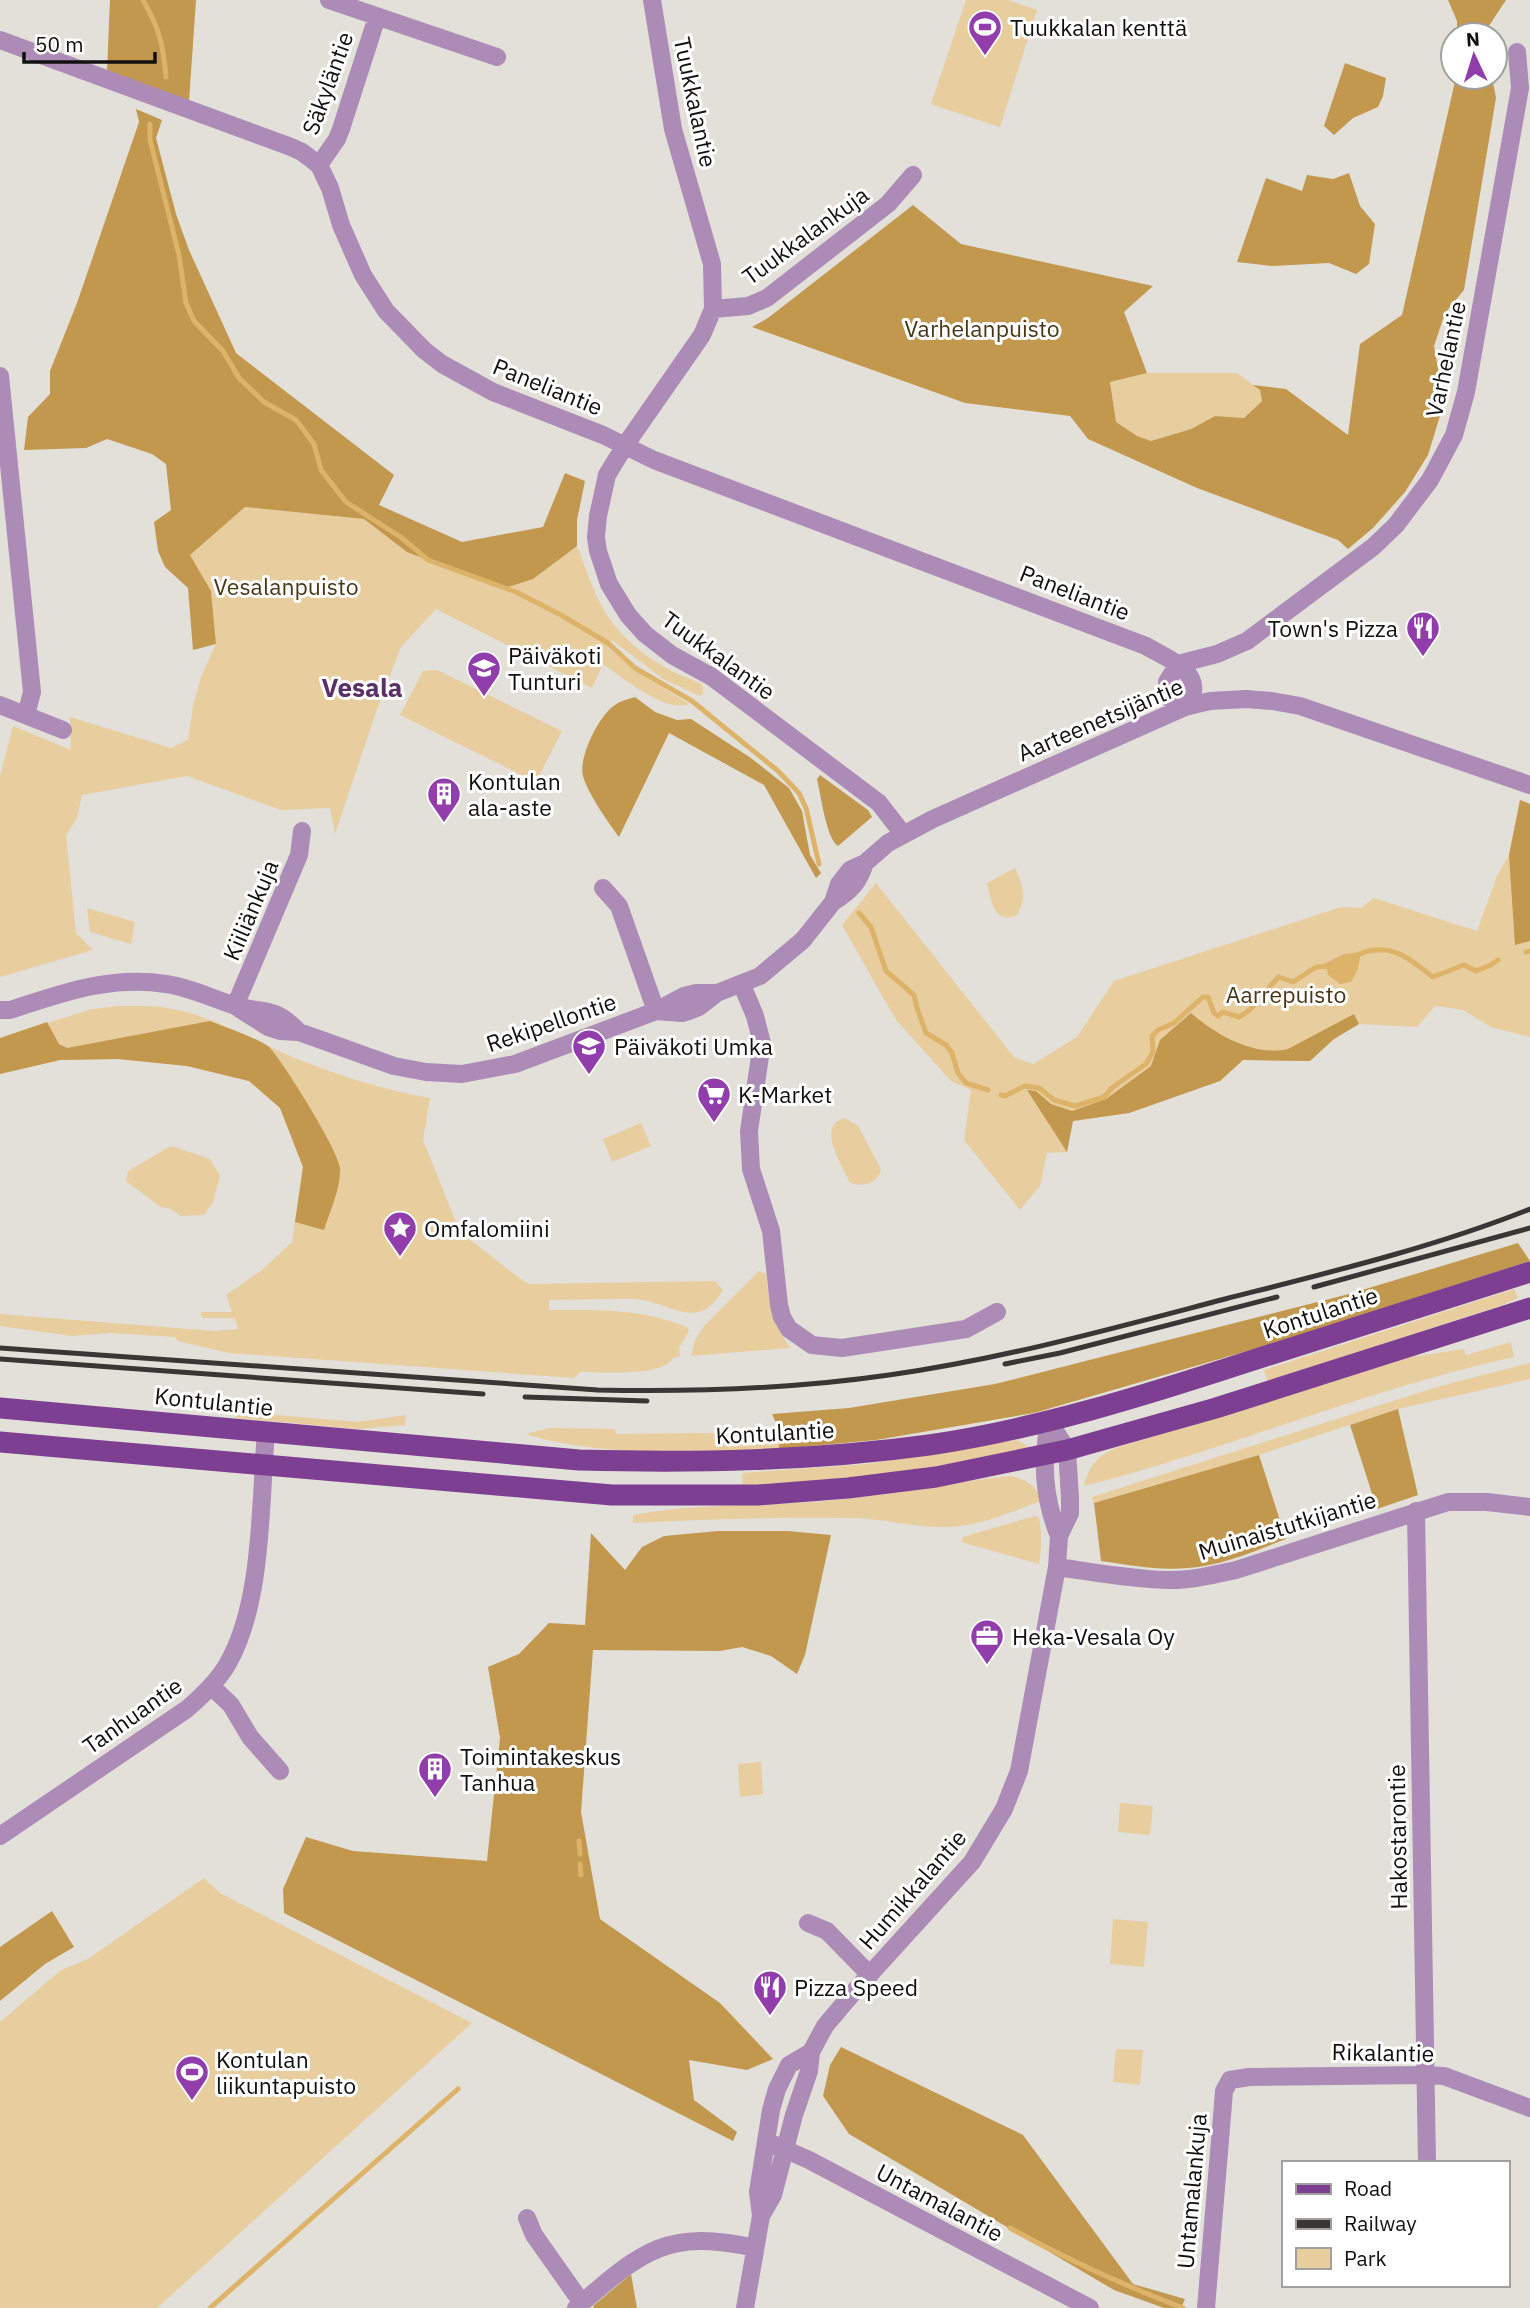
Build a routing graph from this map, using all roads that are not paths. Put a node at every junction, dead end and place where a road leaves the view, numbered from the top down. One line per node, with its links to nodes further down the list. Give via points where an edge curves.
1 (328, 0): 3 (street)
2 (652, 0): 9 (street, Tuukkalantie, via 673,129 712,264)
3 (377, 17): 6 (street); 7 (street, Säkyläntie, via 341,129)
4 (0, 40): 7 (street, via 291,147)
5 (1517, 52): 12 (street, Varhelantie, via 1520,88 1466,391 1454,435 1436,470 1415,502 1373,547 1295,607 1247,641)
6 (497, 57)
7 (319, 165): 11 (street, Paneliantie, via 363,275 409,337 464,377)
8 (913, 175): 9 (street, Tuukkalankuja, via 888,204 767,298 748,306)
9 (713, 309): 11 (street, Tuukkalantie, via 702,335)
10 (0, 376): 15 (street, via 32,692)
11 (624, 447): 12 (street, Paneliantie, via 1128,638); 19 (street, Tuukkalantie, via 607,475 596,537 610,584 628,615 672,655 712,677 879,803)
12 (1178, 664): 14 (street, via 1167,682 1170,699)
13 (0, 705): 15 (street)
14 (1185, 708): 17 (street, Aarteenetsijäntie, via 1236,699 1286,703); 19 (street, Aarteenetsijäntie)
15 (26, 715): 16 (street)
16 (63, 730)
17 (1530, 785)
18 (302, 831): 22 (street, Kiiliänkuja, via 299,855)
19 (903, 834): 21 (street, Aarteenetsijäntie, via 865,863 849,892 833,902 803,940)
20 (603, 888): 23 (street, via 619,906)
21 (742, 985): 23 (street, Rekipellontie, via 684,996); 27 (street, via 762,1043 749,1131 751,1169 771,1231 779,1305 789,1329 813,1345 842,1348 966,1329)
22 (235, 1006): 23 (street, Rekipellontie, via 267,1010 285,1017 299,1032 394,1066 462,1074 515,1064); 24 (street, Rekipellontie, via 167,984 135,981 80,987)
23 (656, 1012)
24 (3, 1013)
25 (1530, 1272): 29 (main road, Kontulantie, via 1130,1399)
26 (1530, 1308): 32 (main road, via 1216,1408)
27 (997, 1312)
28 (0, 1408): 30 (main road, Kontulantie)
29 (1049, 1420): 30 (main road, Kontulantie, via 931,1444 732,1461 579,1460); 32 (street, Humikkalantie); 33 (street, Humikkalantie)
30 (266, 1432): 34 (street, Tanhuantie)
31 (0, 1442): 34 (main road)
32 (1067, 1450): 33 (main road); 37 (street, Humikkalantie, via 1070,1513)
33 (1043, 1456): 34 (main road, via 848,1488 678,1497); 37 (street, Humikkalantie, via 1051,1517)
34 (263, 1465): 39 (street, Tanhuantie, via 251,1600 233,1653)
35 (1530, 1507): 36 (street, Muinaistutkijantie, via 1466,1500)
36 (1416, 1511): 38 (street, Muinaistutkijantie, via 1236,1570 1200,1577 1131,1578); 45 (street, Hakostarontie)
37 (1059, 1536): 38 (street, Humikkalantie)
38 (1057, 1567): 43 (street, Humikkalantie, via 1019,1771 1004,1809 972,1862)
39 (211, 1686): 40 (street); 41 (street, Tanhuantie, via 187,1709)
40 (280, 1771)
41 (0, 1836)
42 (808, 1923): 43 (street, via 827,1931)
43 (870, 1975): 44 (street, Humikkalantie, via 825,2026)
44 (811, 2052): 48 (street, Humikkalantie, via 789,2065 778,2089); 49 (street, Humikkalantie)
45 (1425, 2075): 46 (street, Rikalantie); 47 (street, Rikalantie, via 1444,2077); 50 (street, Hakostarontie)
46 (1230, 2080): 57 (street, Untamalankuja, via 1223,2104)
47 (1530, 2108)
48 (766, 2141): 49 (street, Untamalantie); 51 (street, Humikkalantie, via 758,2192)
49 (786, 2148): 51 (street, Humikkalantie, via 773,2195); 56 (street, Untamalantie)
50 (1426, 2161)
51 (761, 2216): 53 (street, Humikkalantie)
52 (527, 2218): 54 (street)
53 (755, 2248): 54 (street, via 706,2241 657,2248 640,2255); 55 (street, Humikkalantie)
54 (579, 2306)
55 (745, 2308)
56 (1090, 2308)
57 (1206, 2308)

